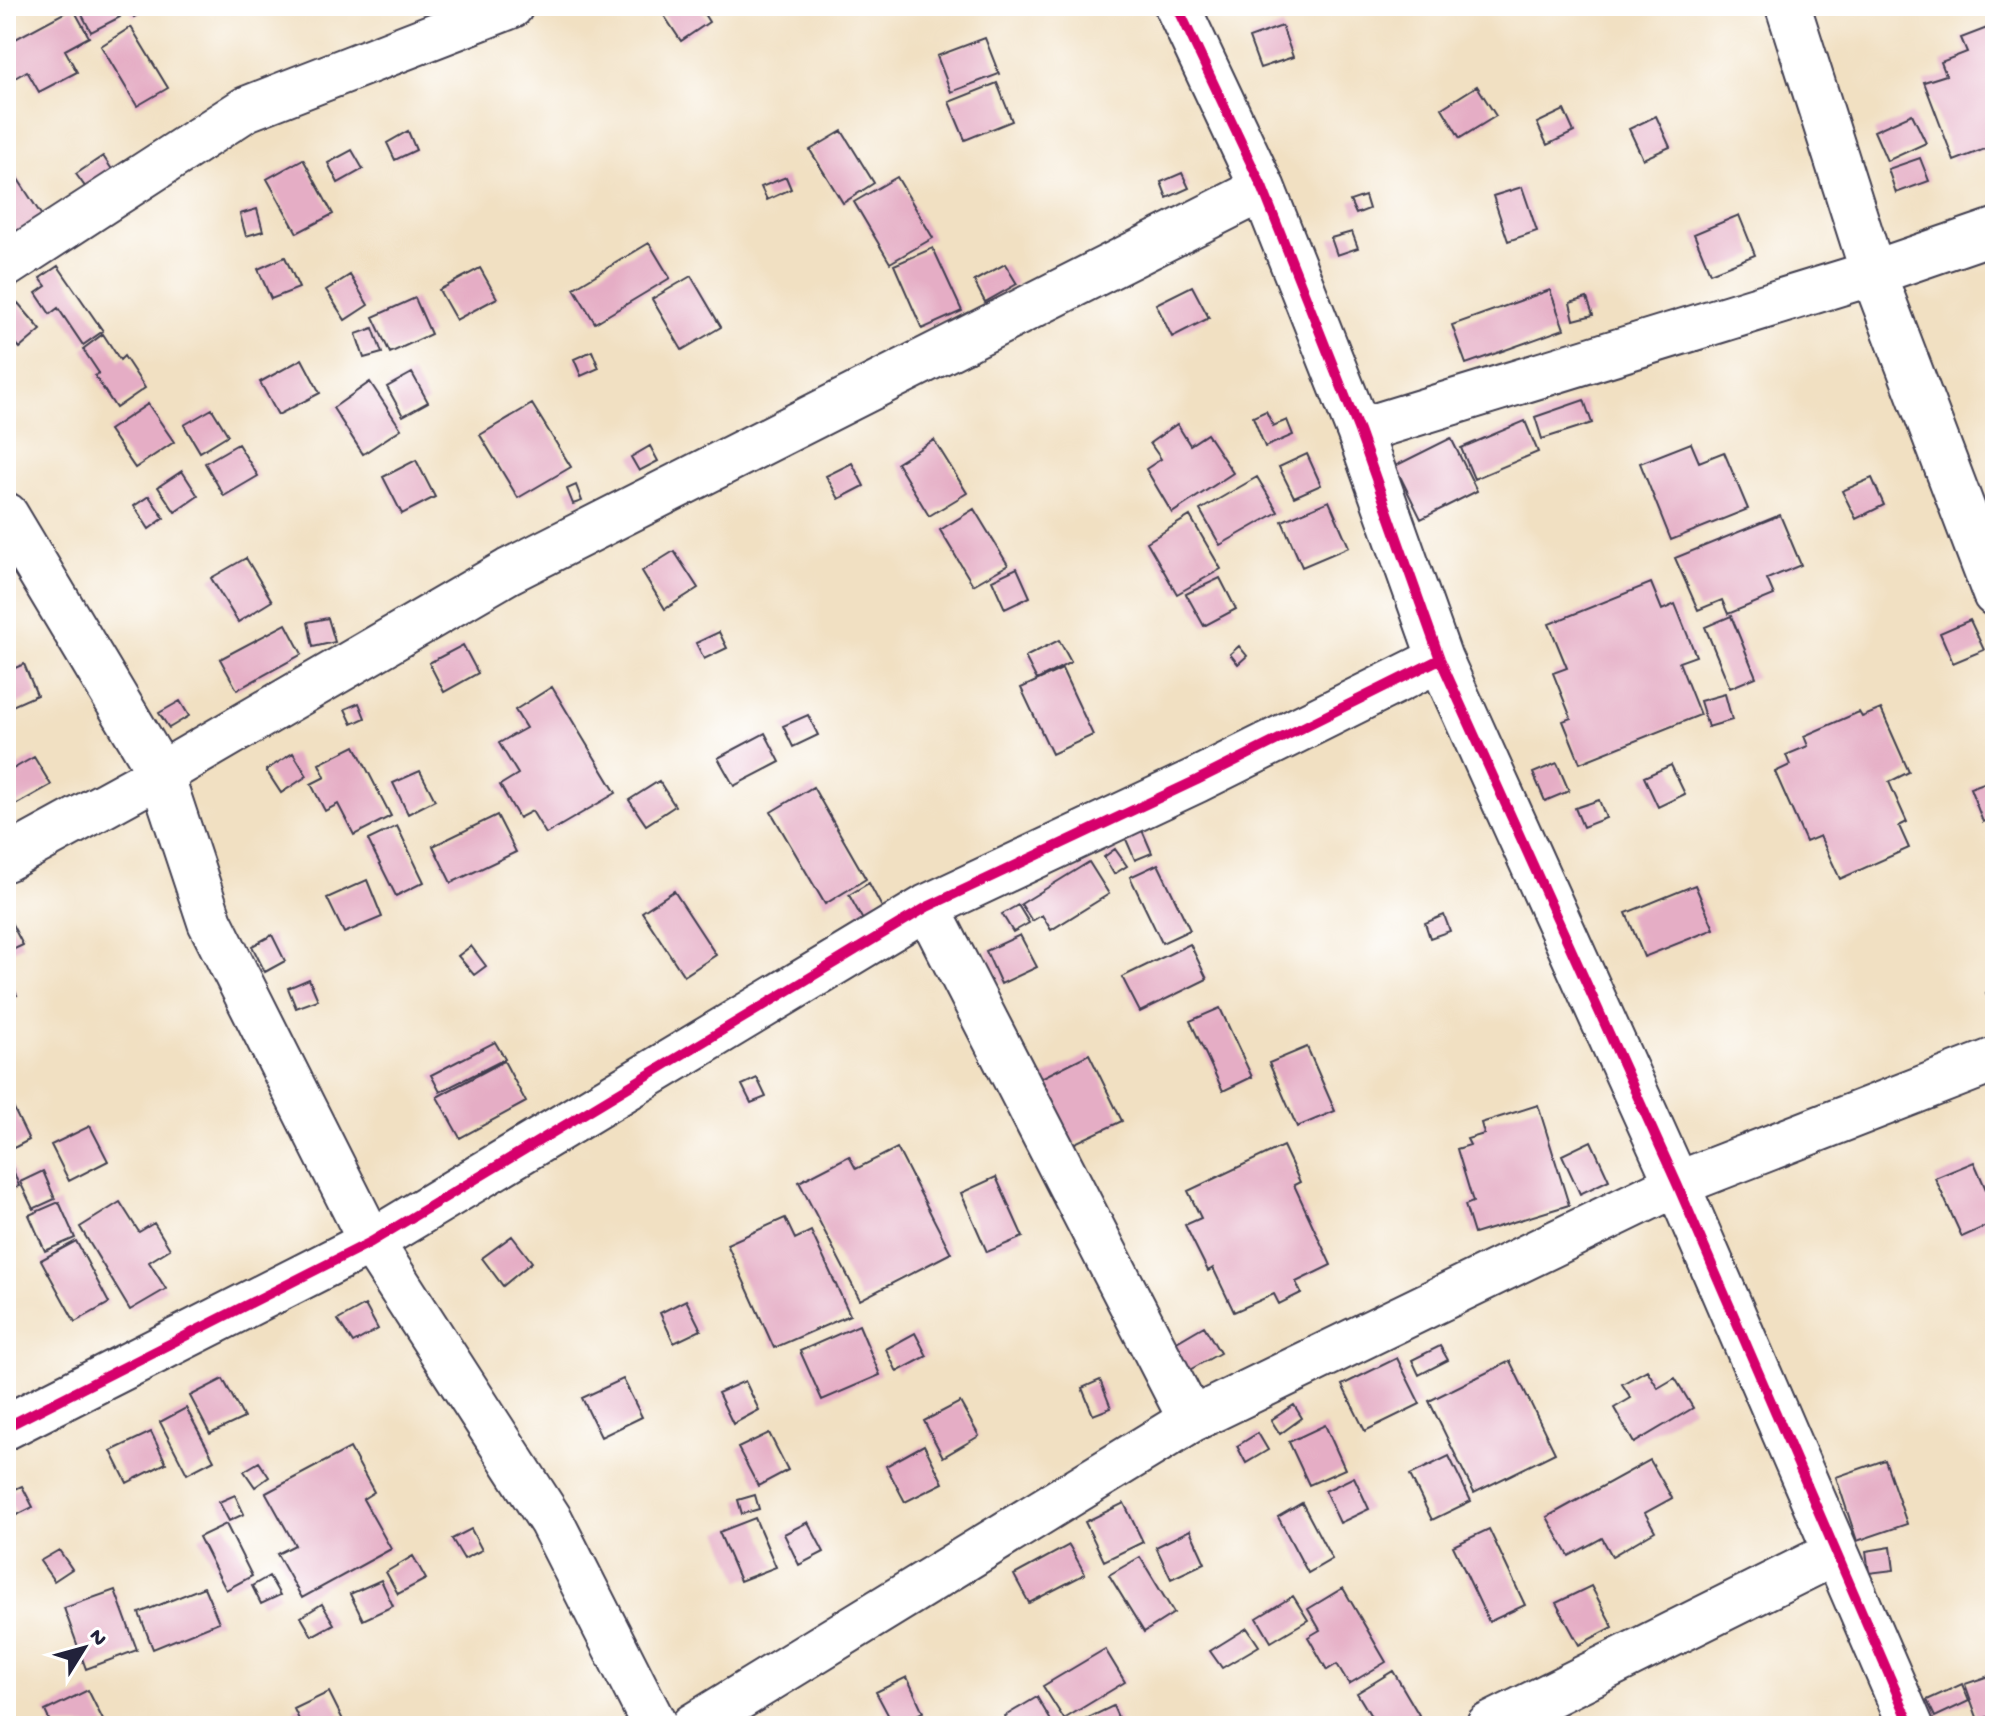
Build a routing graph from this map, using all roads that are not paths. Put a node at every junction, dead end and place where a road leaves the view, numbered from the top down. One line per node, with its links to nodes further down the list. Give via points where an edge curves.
1 (511, 6): 6 (street, via 246,109)
2 (1177, 6): 4 (street)
3 (1788, 6): 7 (street)
4 (1263, 189): 8 (street); 12 (street, via 509,571)
5 (1995, 231): 7 (street)
6 (6, 265)
7 (1873, 273): 8 (street); 10 (street)
8 (1359, 431): 11 (street)
9 (6, 515): 12 (street)
10 (1995, 594)
11 (1440, 659): 14 (street); 16 (street)
12 (161, 774): 13 (street); 17 (street, via 210,922)
13 (6, 859)
14 (927, 907): 17 (street); 18 (street)
15 (1995, 1060): 16 (street)
16 (1677, 1184): 18 (street); 20 (street)
17 (371, 1242): 19 (street); 21 (street, via 551,1521)
18 (1191, 1420): 22 (street)
19 (6, 1427)
20 (1835, 1553): 23 (street); 24 (street)
21 (655, 1726)
22 (693, 1726)
23 (1488, 1726)
24 (1911, 1726)

